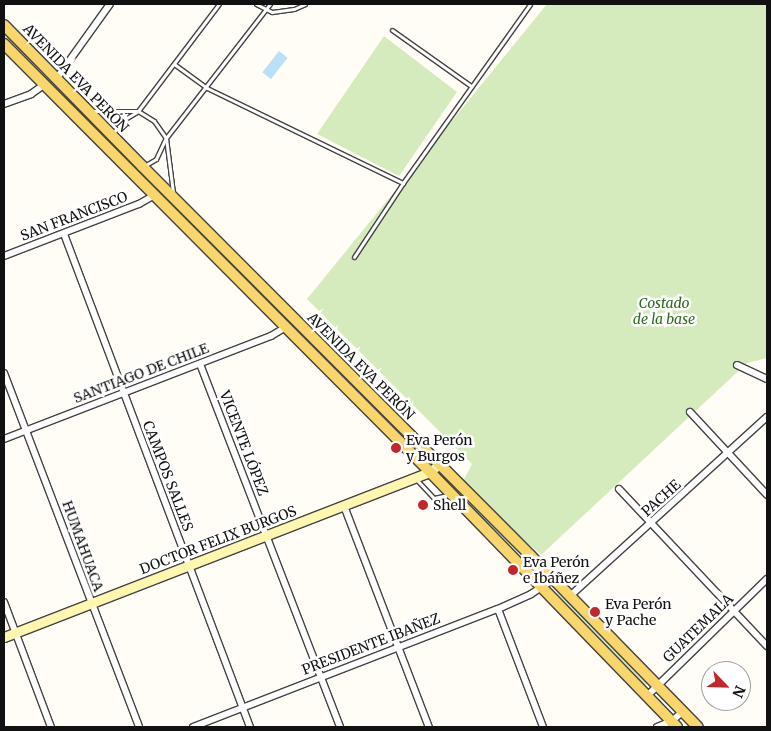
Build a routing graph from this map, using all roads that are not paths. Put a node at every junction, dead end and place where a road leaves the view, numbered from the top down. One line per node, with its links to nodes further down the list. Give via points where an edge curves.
1 (110, 4): 12 (street)
2 (219, 4): 11 (lane)
3 (256, 4): 7 (lane)
4 (270, 4): 7 (lane)
5 (305, 4): 7 (lane, via 294,9)
6 (530, 4): 14 (lane)
7 (265, 10): 15 (lane)
8 (4, 25): 12 (main road, AVENIDA EVA PERÓN)
9 (392, 30): 14 (lane)
10 (4, 44): 13 (main road, AVENIDA EVA PERÓN)
11 (174, 64): 15 (lane); 18 (lane)
12 (57, 78): 17 (main road, AVENIDA EVA PERÓN)
13 (44, 86): 16 (street); 21 (main road, AVENIDA EVA PERÓN)
14 (471, 86): 24 (lane)
15 (207, 88): 20 (lane); 24 (lane)
16 (4, 104)
17 (89, 110): 18 (lane); 19 (main road, AVENIDA EVA PERÓN)
18 (138, 111): 19 (lane, via 120,122); 20 (lane, via 154,121)
19 (113, 135): 21 (lane); 23 (main road, AVENIDA EVA PERÓN)
20 (166, 138): 23 (lane, via 156,159); 26 (lane)
21 (110, 153): 22 (main road, AVENIDA EVA PERÓN)
22 (119, 162): 23 (lane); 25 (main road, AVENIDA EVA PERÓN)
23 (142, 166): 26 (main road, AVENIDA EVA PERÓN)
24 (402, 183): 29 (lane)
25 (153, 196): 27 (street, SAN FRANCISCO); 30 (main road, AVENIDA EVA PERÓN)
26 (174, 198): 41 (main road, AVENIDA EVA PERÓN)
27 (64, 234): 28 (street, SAN FRANCISCO); 35 (street, CAMPOS SALLES)
28 (4, 256)
29 (354, 257)
30 (286, 327): 31 (street, SANTIAGO DE CHILE); 42 (main road, AVENIDA EVA PERÓN)
31 (200, 364): 35 (street, SANTIAGO DE CHILE); 49 (street, VICENTE LÓPEZ)
32 (737, 365): 34 (street)
33 (4, 373): 38 (street, HUMAHUACA)
34 (767, 379)
35 (123, 393): 38 (street, SANTIAGO DE CHILE); 50 (street, CAMPOS SALLES)
36 (690, 412): 40 (street)
37 (767, 417): 40 (street, PACHE)
38 (27, 431): 39 (street, SANTIAGO DE CHILE); 56 (street, HUMAHUACA)
39 (4, 439)
40 (728, 453): 46 (street); 48 (street, PACHE)
41 (439, 464): 42 (street, DOCTOR FELIX BURGOS); 51 (main road, AVENIDA EVA PERÓN)
42 (430, 472): 43 (street, DOCTOR FELIX BURGOS); 45 (main road, AVENIDA EVA PERÓN)
43 (415, 478): 45 (lane, via 434,498); 47 (street, DOCTOR FELIX BURGOS)
44 (619, 489): 48 (street)
45 (451, 494): 53 (main road, AVENIDA EVA PERÓN)
46 (767, 495)
47 (344, 506): 49 (street, DOCTOR FELIX BURGOS); 62 (street)
48 (652, 522): 54 (street, PACHE); 58 (street)
49 (266, 536): 50 (street, DOCTOR FELIX BURGOS); 63 (street, VICENTE LÓPEZ)
50 (189, 566): 56 (street, DOCTOR FELIX BURGOS); 66 (street, CAMPOS SALLES)
51 (554, 579): 53 (street, PRESIDENTE IBAÑEZ); 54 (main road, AVENIDA EVA PERÓN)
52 (767, 579): 58 (street, GUATEMALA)
53 (542, 588): 57 (street, PRESIDENTE IBAÑEZ); 65 (main road, AVENIDA EVA PERÓN)
54 (570, 596): 64 (main road, AVENIDA EVA PERÓN)
55 (4, 602): 59 (street)
56 (91, 603): 59 (street, DOCTOR FELIX BURGOS); 70 (street, HUMAHUACA)
57 (498, 609): 62 (street, PRESIDENTE IBAÑEZ); 75 (street)
58 (733, 611): 61 (street); 64 (street, GUATEMALA)
59 (15, 632): 60 (street, DOCTOR FELIX BURGOS); 69 (street)
60 (4, 637)
61 (767, 646)
62 (399, 647): 63 (street, PRESIDENTE IBAÑEZ); 74 (street)
63 (321, 676): 66 (street, PRESIDENTE IBAÑEZ); 73 (street, VICENTE LÓPEZ)
64 (658, 685): 65 (street, GUATEMALA); 67 (main road, AVENIDA EVA PERÓN)
65 (647, 696): 68 (main road, AVENIDA EVA PERÓN)
66 (243, 707): 71 (street, PRESIDENTE IBAÑEZ); 72 (street, CAMPOS SALLES)
67 (683, 711): 68 (street); 77 (main road, AVENIDA EVA PERÓN)
68 (674, 724): 76 (street)
69 (51, 727)
70 (139, 727)
71 (193, 727)
72 (250, 727)
73 (340, 727)
74 (429, 727)
75 (543, 727)
76 (657, 727)
77 (698, 727)

